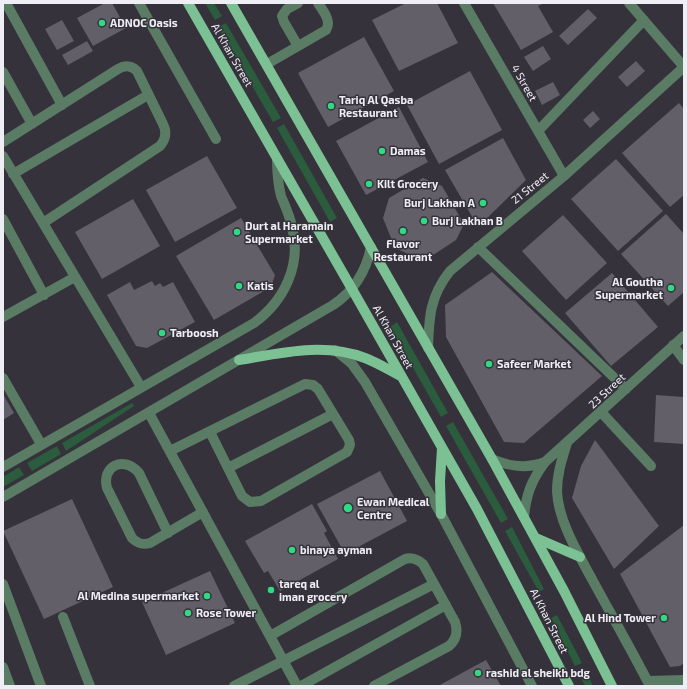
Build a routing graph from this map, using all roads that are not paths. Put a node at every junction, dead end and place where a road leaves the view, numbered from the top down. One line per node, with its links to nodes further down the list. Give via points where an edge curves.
1 (6, 3): 15 (street)
2 (139, 3): 18 (street)
3 (188, 3): 21 (main road, Al Khan Street)
4 (232, 3): 11 (main road)
5 (298, 3): 10 (street, via 287,9 282,16)
6 (318, 3): 10 (street, via 328,21 328,28)
7 (464, 3): 17 (street, 4 Street)
8 (629, 3): 9 (street)
9 (644, 20): 12 (street); 17 (street)
10 (298, 46): 11 (street)
11 (267, 64): 27 (main road)
12 (684, 67): 23 (street, 21 Street)
13 (3, 72): 16 (street)
14 (148, 95): 15 (street, via 134,68 125,66); 22 (street); 25 (street, via 165,128 165,137 160,146)
15 (62, 104): 16 (street)
16 (32, 124): 19 (street)
17 (538, 131): 23 (street, 4 Street)
18 (216, 139)
19 (3, 142)
20 (3, 156): 22 (street)
21 (277, 159): 29 (main road, Al Khan Street); 40 (street, via 281,195 291,222 295,248 292,270 284,291 271,309 254,323)
22 (14, 174): 25 (street)
23 (564, 176): 26 (street, 21 Street)
24 (3, 219): 30 (street)
25 (43, 223): 28 (street)
26 (478, 246): 34 (street, 21 Street, via 450,271 437,290 430,311); 41 (street)
27 (371, 247): 29 (street, via 364,269); 34 (main road)
28 (75, 277): 30 (street); 40 (street)
29 (352, 289): 36 (street, via 333,306); 38 (main road, Al Khan Street)
30 (44, 295): 31 (street)
31 (3, 315)
32 (684, 336): 33 (street, 23 Street)
33 (673, 345): 37 (street); 41 (street, 23 Street)
34 (428, 348): 50 (main road)
35 (335, 350): 36 (main road, via 303,350); 38 (main road, via 364,357); 57 (street, via 352,364 365,382)
36 (239, 360): 42 (street)
37 (684, 360)
38 (401, 377): 48 (main road, Al Khan Street)
39 (3, 378): 47 (street)
40 (141, 387): 47 (street)
41 (626, 389): 43 (street, 23 Street)
42 (149, 412): 49 (street); 55 (street)
43 (601, 412): 46 (street, 23 Street); 53 (street)
44 (333, 414): 45 (street, via 318,389 305,384); 54 (street); 54 (street, via 349,440 347,452 261,501 250,502 242,496)
45 (210, 432): 49 (street); 54 (street)
46 (567, 443): 51 (street, 23 Street); 61 (street, via 557,491 563,520)
47 (42, 444): 52 (street)
48 (442, 448): 57 (main road); 79 (main road, Al Khan Street)
49 (170, 451): 56 (street)
50 (492, 459): 51 (street, 23 Street, via 522,467); 58 (main road)
51 (545, 462): 58 (street, 23 Street, via 528,490)
52 (3, 466)
53 (650, 466)
54 (228, 468)
55 (3, 497)
56 (203, 512): 59 (street); 66 (street)
57 (441, 514): 78 (street)
58 (524, 517): 60 (main road)
59 (168, 533): 59 (street, via 146,544 136,542 132,538 105,482 110,469 122,464 129,464 134,468)
60 (536, 538): 61 (main road); 80 (main road)
61 (580, 557): 70 (street)
62 (3, 584): 72 (street)
63 (434, 584): 64 (street); 66 (street, via 419,560 405,559); 67 (street)
64 (446, 605): 76 (street); 77 (street, via 457,627 453,642)
65 (63, 617): 73 (street)
66 (270, 636): 67 (street)
67 (284, 661): 74 (street); 75 (street)
68 (3, 667): 71 (street)
69 (684, 680): 70 (street)
70 (649, 684)
71 (10, 686)
72 (41, 686)
73 (90, 686)
74 (234, 686)
75 (297, 686)
76 (302, 686)
77 (374, 686)
78 (532, 686)
79 (569, 686)
80 (612, 686)

